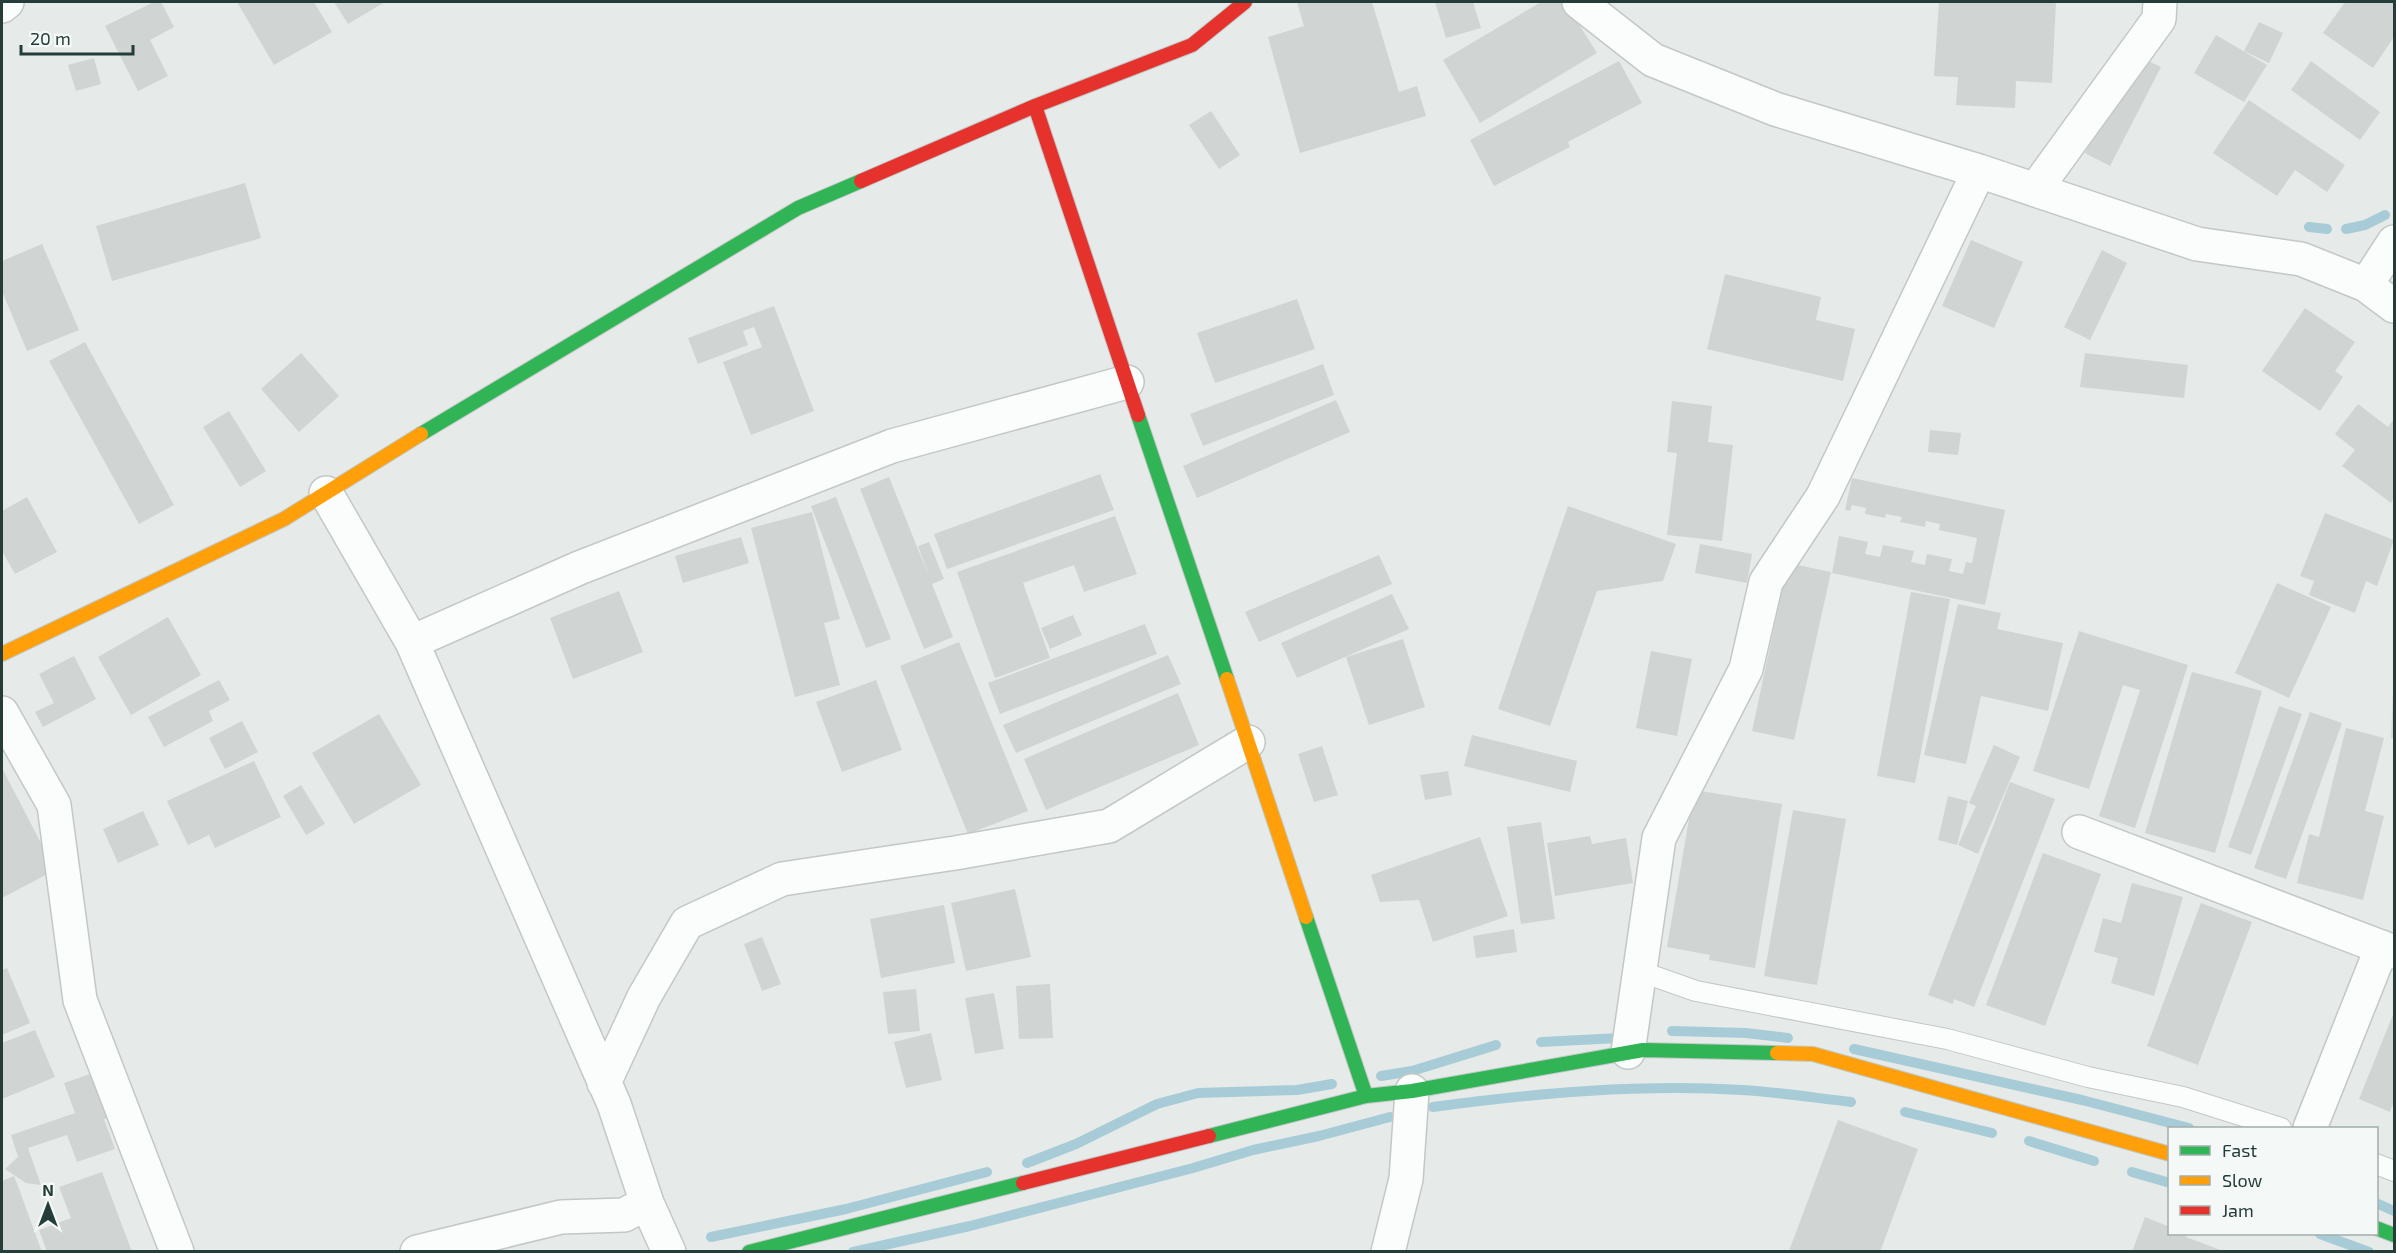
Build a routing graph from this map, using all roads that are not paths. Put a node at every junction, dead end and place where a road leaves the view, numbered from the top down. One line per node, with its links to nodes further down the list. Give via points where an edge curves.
1 (8, 2): 5 (street)
2 (1245, 2): 6 (street, via 1192,45)
3 (1579, 2): 7 (street, via 1653,60 1775,109)
4 (2160, 2): 8 (street, via 2159,19)
5 (2, 6)
6 (1035, 106): 12 (street); 13 (street, via 798,208 518,374)
7 (1979, 171): 8 (street); 20 (street, via 1823,496 1766,582 1746,669 1659,838)
8 (2035, 190): 10 (street, via 2197,244 2301,259)
9 (2394, 243): 10 (street)
10 (2366, 285): 11 (street)
11 (2394, 306)
12 (1127, 382): 14 (street, via 892,446 579,568); 17 (street)
13 (326, 494): 14 (street); 15 (street, via 284,519)
14 (412, 642): 22 (street)
15 (2, 654)
16 (2, 712): 33 (street, via 54,805 80,1000)
17 (1248, 742): 22 (street, via 1109,826 782,879 687,922 644,997); 24 (street)
18 (2079, 832): 19 (street)
19 (2388, 949): 26 (street)
20 (1640, 971): 21 (street); 25 (lane, via 1696,991 1947,1039 2088,1077 2184,1097)
21 (1628, 1052): 23 (street); 27 (street, via 1813,1054)
22 (604, 1083): 30 (street)
23 (1412, 1091): 24 (street); 37 (street, via 1406,1179)
24 (1366, 1096): 36 (street)
25 (2278, 1127)
26 (2310, 1127)
27 (2168, 1154)
28 (2378, 1165): 29 (lane)
29 (2394, 1171)
30 (647, 1203): 34 (street, via 624,1215 561,1218); 35 (street)
31 (2378, 1229): 32 (street)
32 (2394, 1235)
33 (177, 1251)
34 (417, 1251)
35 (669, 1251)
36 (748, 1251)
37 (1388, 1251)

